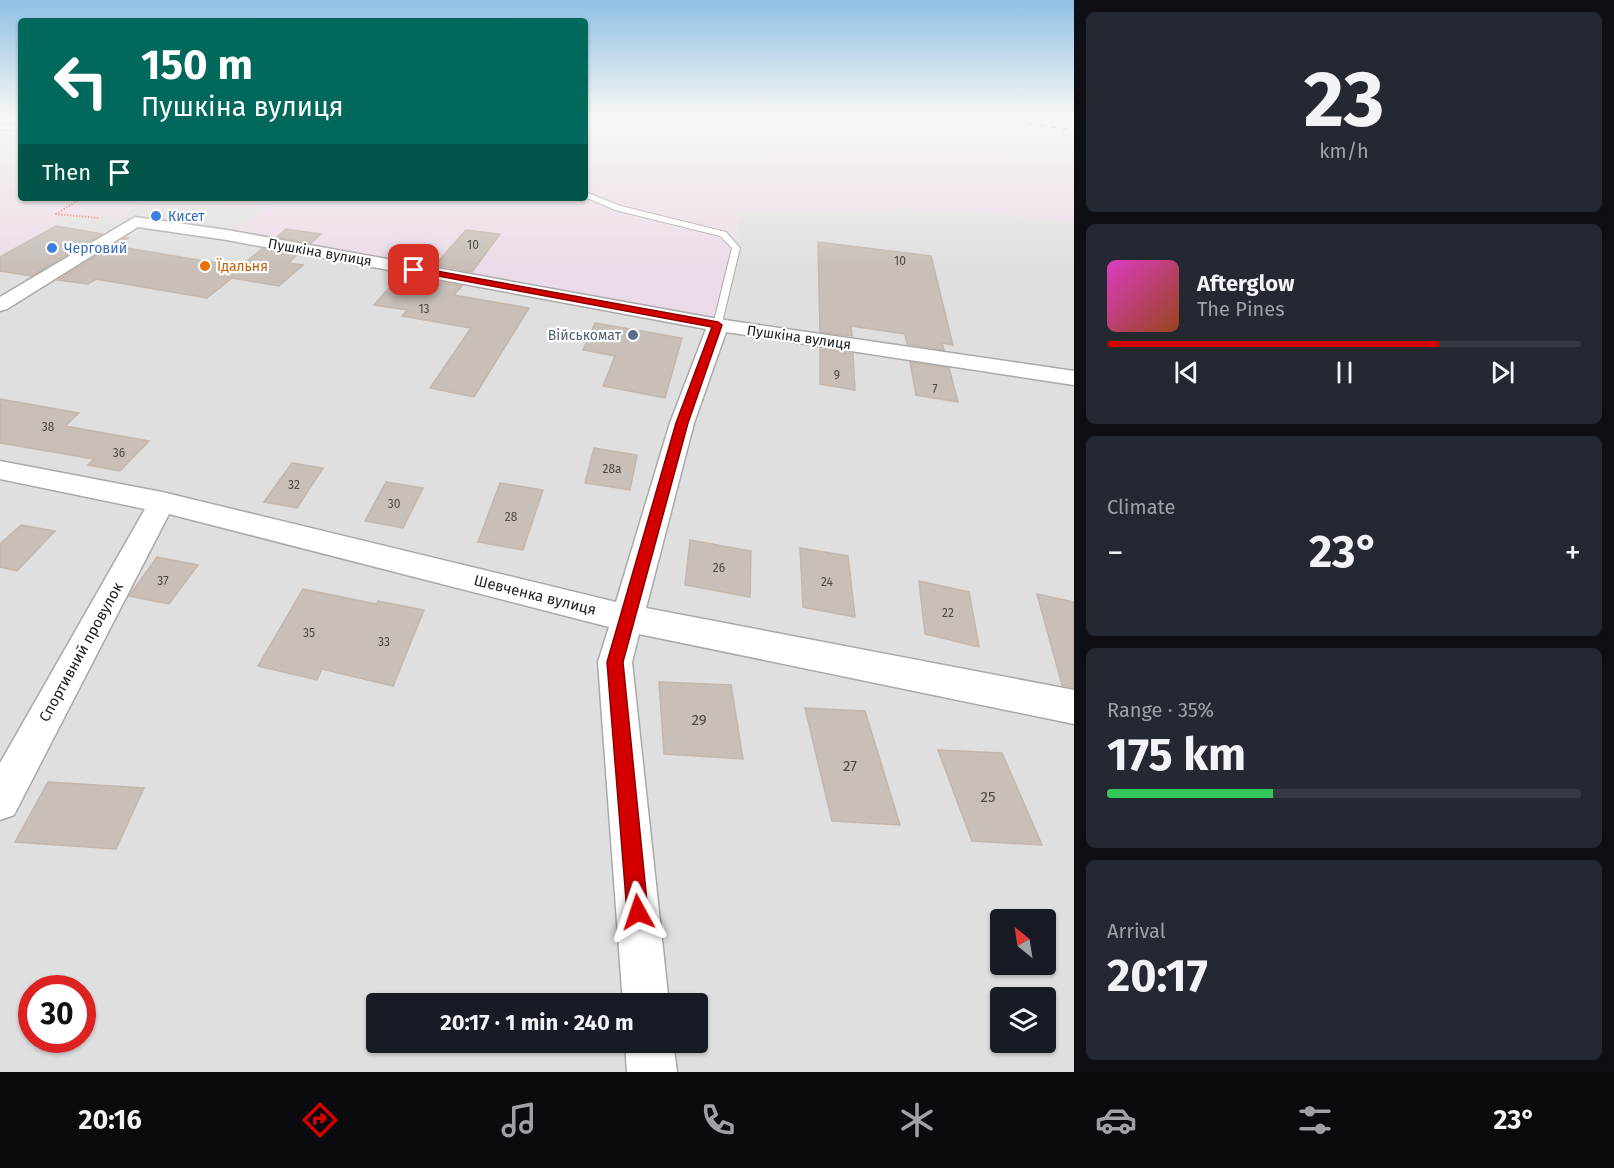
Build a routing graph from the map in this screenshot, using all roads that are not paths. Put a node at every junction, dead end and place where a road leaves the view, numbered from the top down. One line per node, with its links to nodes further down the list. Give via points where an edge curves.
1 (588, 195): 3 (lane, via 618,208 723,234 736,248)
2 (0, 306): 3 (street, Пушкіна вулиця, via 135,222)
3 (718, 325): 4 (street, Пушкіна вулиця); 7 (street, via 682,423)
4 (1074, 378)
5 (0, 470): 6 (street, Шевченка вулиця)
6 (162, 502): 7 (street, Шевченка вулиця); 9 (street, Спортивний провулок)
7 (628, 618): 8 (street, Шевченка вулиця); 10 (street, via 615,662)
8 (1074, 707)
9 (0, 801)
10 (645, 993)
11 (651, 1053): 12 (street)
12 (652, 1072)

